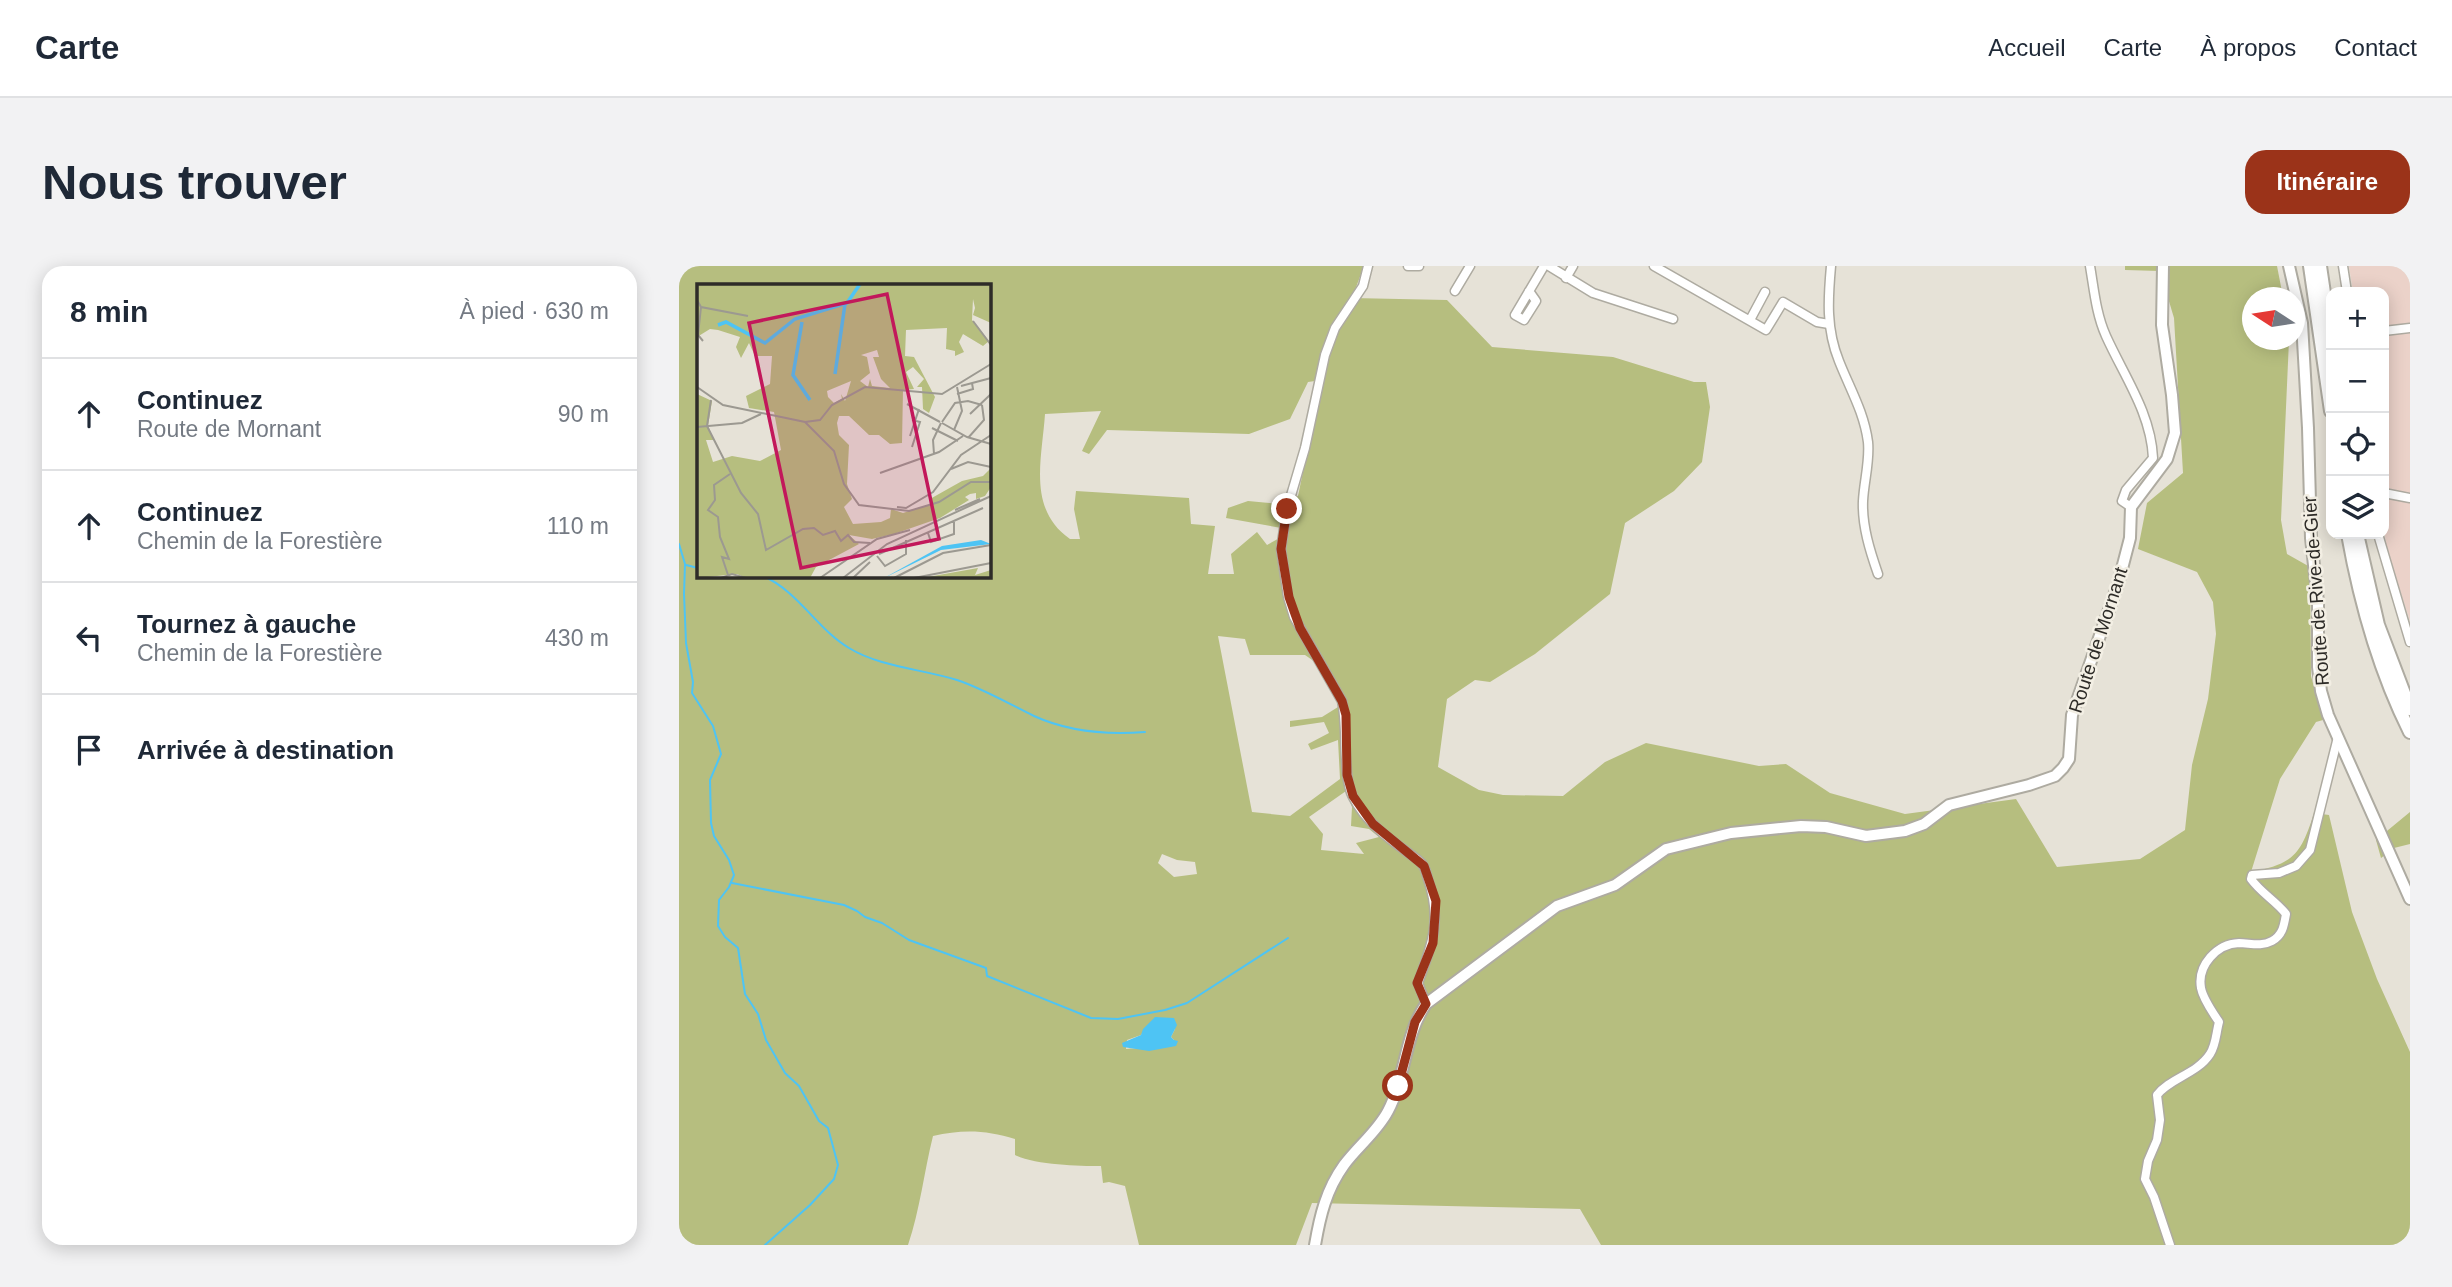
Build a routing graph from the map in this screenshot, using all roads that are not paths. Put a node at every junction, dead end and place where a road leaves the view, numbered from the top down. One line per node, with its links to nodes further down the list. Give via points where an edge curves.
1 (1368, 266): 40 (street, via 1363,286 1335,328 1325,355 1281,549 1294,617 1342,701 1347,775 1353,796 1373,824 1424,866 1436,901 1433,943 1417,983)
2 (1408, 266): 3 (street)
3 (1419, 266)
4 (1470, 266): 18 (street)
5 (1543, 266): 19 (street)
6 (1549, 266): 16 (street)
7 (1573, 266): 16 (street)
8 (1654, 266): 23 (street)
9 (1831, 266): 24 (street)
10 (2090, 266): 30 (street, via 2100,320 2132,385 2153,446 2153,458 2122,501)
11 (2163, 266): 30 (main road, via 2162,325 2175,433 2167,459)
12 (2289, 266): 38 (main road, Route de Rive-de-Gier, via 2302,323 2318,667 2321,691)
13 (2310, 266): 27 (highway)
14 (2320, 266): 21 (highway)
15 (2343, 266): 17 (street)
16 (1566, 278): 22 (street, via 1617,302)
17 (2346, 287)
18 (1455, 291)
19 (1529, 291)
20 (1765, 292): 23 (street)
21 (2326, 306)
22 (1673, 318)
23 (1750, 320): 24 (street, via 1766,330 1783,302)
24 (1829, 324): 34 (street, via 1838,359 1861,408 1868,444 1863,503 1868,544)
25 (2410, 328): 26 (street)
26 (2389, 330)
27 (2326, 376)
28 (2389, 494): 29 (street)
29 (2410, 498)
30 (2131, 507): 40 (main road, Route de Mornant, via 2130,538 2118,584 2072,715 2069,759 2055,776 1949,805 1924,824 1905,831 1866,836 1801,826 1731,833 1666,849 1615,884 1557,906)
31 (2349, 539): 37 (highway, via 2373,639)
32 (2358, 539): 36 (highway, via 2378,625)
33 (2379, 539): 35 (street)
34 (1878, 574)
35 (2410, 642)
36 (2410, 709)
37 (2410, 732)
38 (2338, 737): 39 (main road, Route de Rive-de-Gier); 42 (street, via 2310,850 2296,866 2252,875 2262,893 2286,914 2283,932 2271,942 2219,948 2207,959 2201,989 2219,1022 2210,1055 2157,1095 2160,1120 2145,1180)
39 (2410, 899)
40 (1426, 1004): 41 (main road, Route de Mornant, via 1415,1022 1389,1110 1333,1182)
41 (1315, 1245)
42 (2170, 1245)

